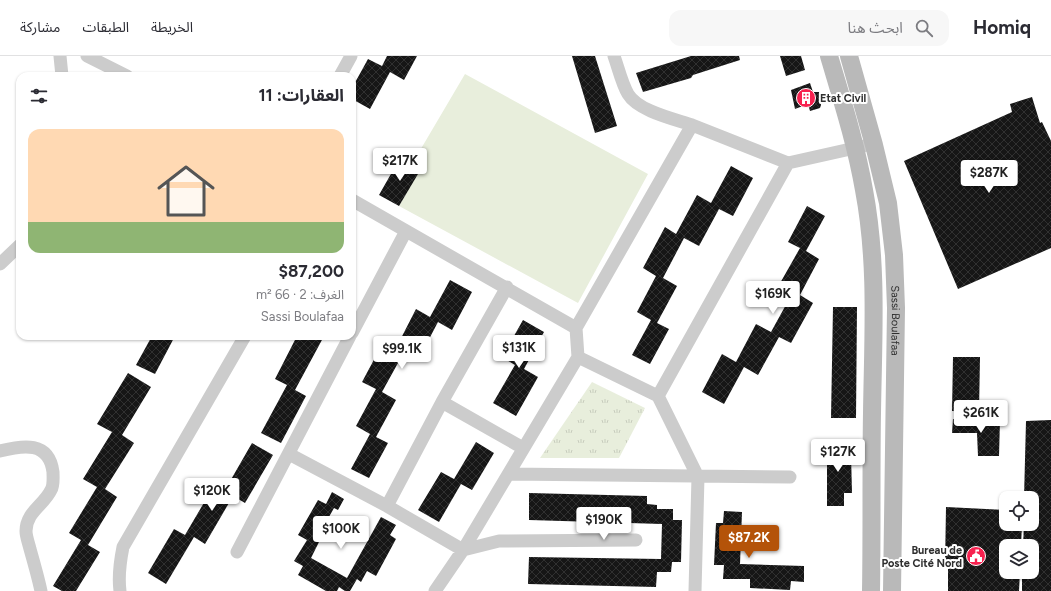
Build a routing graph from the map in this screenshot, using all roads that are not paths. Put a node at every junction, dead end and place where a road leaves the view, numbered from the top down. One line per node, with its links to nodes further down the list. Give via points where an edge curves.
1 (60, 56): 7 (street)
2 (88, 56): 8 (street)
3 (351, 56): 9 (street)
4 (614, 56): 10 (street, via 633,101 653,112)
5 (829, 56): 12 (street)
6 (849, 56): 11 (street, Sassi Boulafaa)
7 (62, 72)
8 (119, 72)
9 (342, 72)
10 (692, 125): 13 (street); 20 (street)
11 (874, 145): 12 (street); 41 (street, Sassi Boulafaa, via 888,203 894,255 896,331)
12 (856, 148): 13 (street); 40 (street, via 870,237 874,295)
13 (788, 163): 24 (street)
14 (356, 202): 15 (street)
15 (406, 230): 18 (street); 19 (street)
16 (16, 249): 17 (street)
17 (0, 264)
18 (507, 287): 20 (street); 25 (street)
19 (356, 325)
20 (576, 328): 23 (street)
21 (243, 340): 37 (street, via 123,547 119,566)
22 (348, 340): 28 (street)
23 (578, 357): 24 (street); 26 (street)
24 (658, 396): 30 (street)
25 (442, 402): 26 (street); 32 (street)
26 (523, 448): 29 (street)
27 (0, 452): 36 (street, via 34,447 42,450 48,457 52,468 52,489 28,519 26,532)
28 (289, 454): 32 (street); 35 (street)
29 (509, 474): 30 (street); 34 (street)
30 (698, 477): 31 (street); 39 (street)
31 (790, 477)
32 (387, 506): 34 (street)
33 (636, 540): 34 (street, via 499,541)
34 (463, 550): 38 (street)
35 (237, 552)
36 (42, 591)
37 (120, 591)
38 (435, 591)
39 (695, 591)
40 (871, 591)
41 (892, 591)

